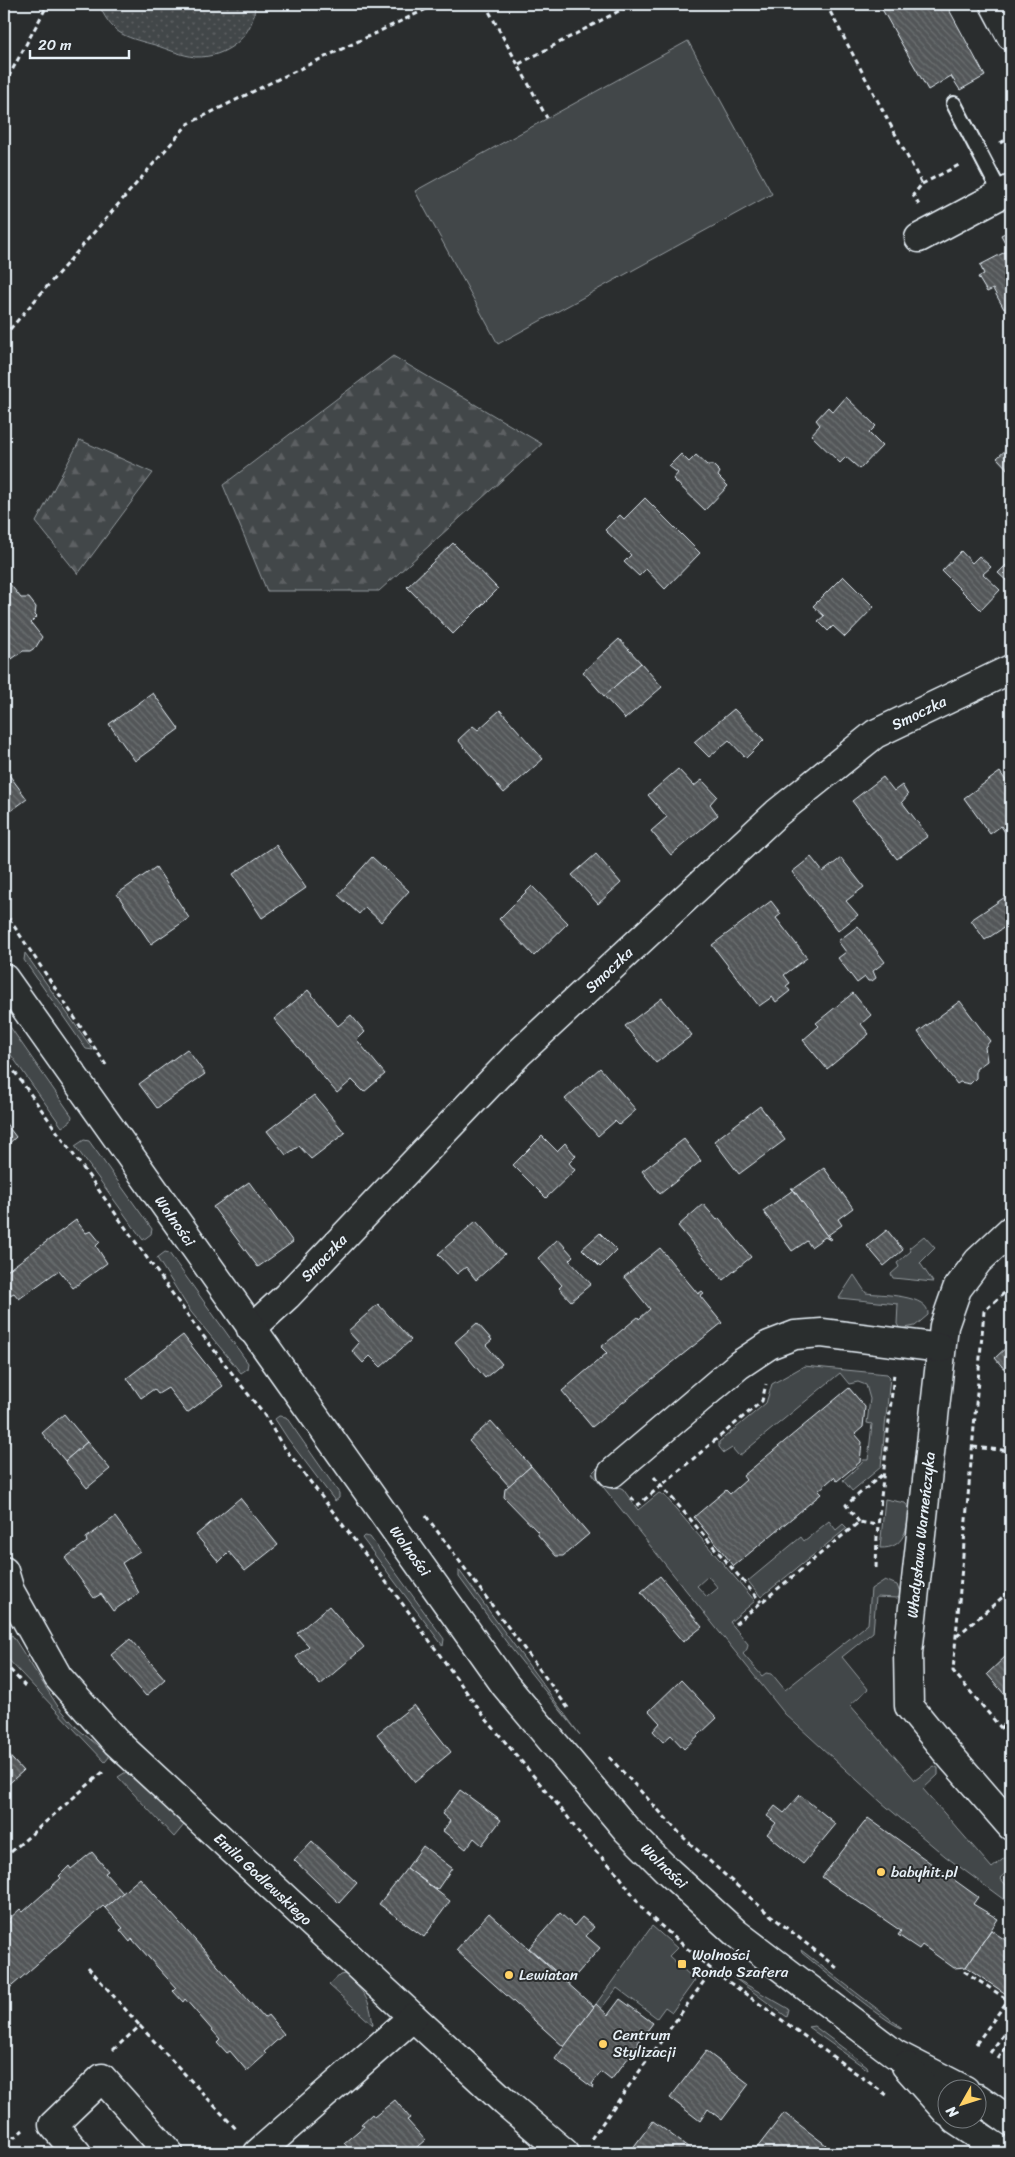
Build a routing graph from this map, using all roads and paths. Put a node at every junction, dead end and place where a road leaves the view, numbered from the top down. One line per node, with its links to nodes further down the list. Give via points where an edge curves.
1 (48, 4): 9 (path)
2 (437, 4): 14 (path, via 188,124)
3 (485, 4): 8 (path)
4 (632, 4): 8 (path)
5 (826, 4): 13 (path, via 922,184 914,195)
6 (994, 4): 7 (street)
7 (1011, 36)
8 (520, 64): 11 (path)
9 (4, 85)
10 (954, 104): 12 (lane)
11 (547, 118)
12 (1006, 192): 13 (street)
13 (926, 234)
14 (4, 336)
15 (1011, 669): 20 (street, Smoczka, via 875,734 777,813 518,1054 287,1296)
16 (4, 978): 20 (street, Wolności)
17 (4, 1057): 48 (path, via 194,1324 486,1719 580,1835 618,1874 645,1912)
18 (1011, 1230): 21 (street, Władysława Warneńczyka, via 978,1261 957,1289 944,1326)
19 (1011, 1287): 24 (path, via 984,1311)
20 (251, 1328): 59 (street, Wolności, via 505,1685 627,1830 737,1934)
21 (941, 1348): 26 (street, via 822,1333 795,1335 769,1345 739,1365); 45 (street, Władysława Warneńczyka, via 908,1653 909,1706)
22 (885, 1370): 28 (path, via 894,1371)
23 (767, 1382): 29 (path, via 762,1401)
24 (973, 1447): 25 (path); 38 (path)
25 (1011, 1450)
26 (634, 1454): 27 (street); 29 (path)
27 (612, 1473): 29 (path, via 638,1505)
28 (884, 1473): 31 (path, via 846,1505); 32 (path)
29 (661, 1486): 36 (path)
30 (421, 1508): 39 (path)
31 (859, 1522): 32 (path); 36 (path)
32 (878, 1525): 33 (path)
33 (876, 1568)
34 (4, 1571): 52 (street, Emila Godlewskiego, via 10,1591 58,1677 116,1742)
35 (1011, 1590): 38 (path)
36 (761, 1602): 37 (path)
37 (735, 1624)
38 (956, 1636): 41 (path, via 953,1671)
39 (572, 1713)
40 (1011, 1719): 41 (path)
41 (1001, 1728): 42 (path)
42 (1011, 1740)
43 (604, 1751): 49 (path, via 684,1838 764,1910)
44 (104, 1772): 46 (path)
45 (1011, 1826)
46 (4, 1858)
47 (88, 1967): 54 (path)
48 (712, 1970): 62 (path); 70 (path)
49 (841, 1971)
50 (964, 1971): 51 (path)
51 (1010, 2001): 56 (path)
52 (413, 2017): 69 (street); 70 (street, Emila Godlewskiego)
53 (1011, 2024): 58 (path)
54 (140, 2026): 57 (path); 69 (path)
55 (1011, 2040): 60 (path)
56 (976, 2044)
57 (110, 2052)
58 (990, 2053)
59 (895, 2054): 61 (street, Wolności); 63 (street, Wolności)
60 (998, 2059)
61 (946, 2080)
62 (893, 2099)
63 (938, 2102)
64 (988, 2105): 65 (street)
65 (1011, 2122)
66 (29, 2124): 68 (path, via 15,2137)
67 (970, 2130): 73 (street)
68 (4, 2134)
69 (251, 2145)
70 (567, 2149)
71 (77, 2153): 72 (street, via 53,2125 102,2078)
72 (169, 2153)
73 (1004, 2153)

